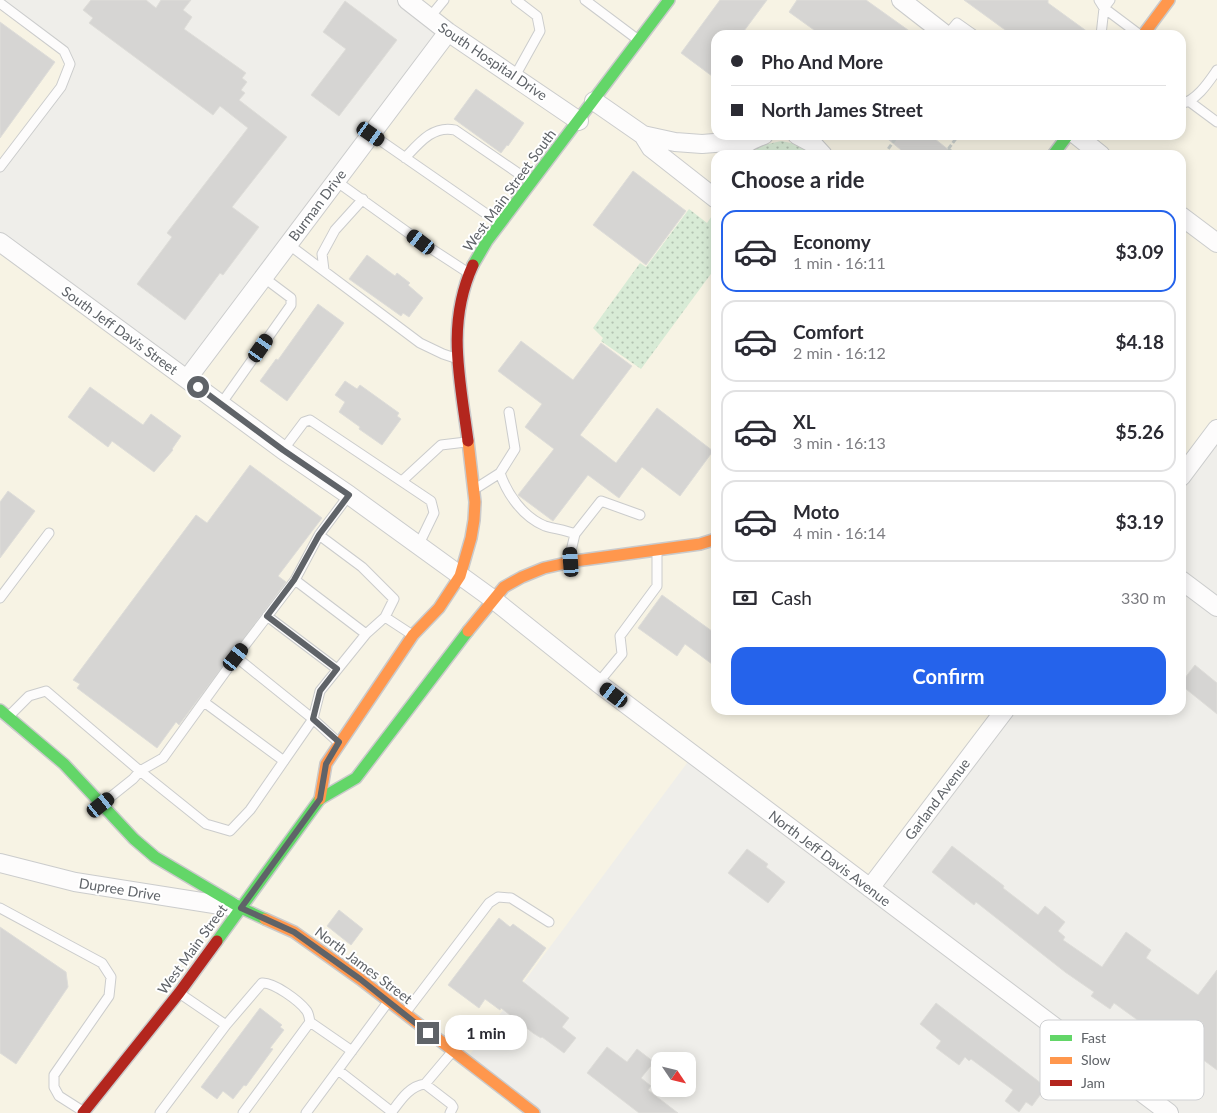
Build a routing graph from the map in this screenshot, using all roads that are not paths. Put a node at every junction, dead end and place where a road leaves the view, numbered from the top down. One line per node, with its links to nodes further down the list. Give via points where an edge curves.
1 (407, 0): 10 (street, South Hospital Drive)
2 (444, 0): 10 (lane)
3 (516, 0): 20 (lane, via 537,16 540,31)
4 (585, 0): 18 (lane)
5 (669, 0): 18 (main road, West Main Street South)
6 (1170, 0): 16 (main road)
7 (0, 3): 35 (lane, via 64,50 70,64 61,87)
8 (910, 3): 11 (street)
9 (1104, 3): 14 (lane); 15 (lane)
10 (430, 17): 17 (street, South Hospital Drive)
11 (941, 30)
12 (951, 30): 13 (lane, via 957,23)
13 (967, 30)
14 (1101, 30)
15 (1136, 30)
16 (1146, 30)
17 (448, 32): 20 (street, South Hospital Drive); 25 (street, Burman Drive)
18 (639, 41): 21 (main road, West Main Street South)
19 (1217, 70): 22 (lane)
20 (515, 76): 23 (street, South Hospital Drive)
21 (594, 101): 23 (main road, West Main Street South); 26 (street)
22 (1186, 103): 24 (lane)
23 (579, 121): 37 (main road, West Main Street South)
24 (1217, 122)
25 (371, 134): 34 (lane); 36 (street, Burman Drive)
26 (643, 135): 27 (street, via 702,144); 38 (street, via 651,148)
27 (734, 140)
28 (754, 140): 31 (street)
29 (806, 140): 32 (street)
30 (1082, 140): 33 (street)
31 (739, 150)
32 (819, 150)
33 (1095, 150)
34 (405, 158): 37 (lane, via 423,139 447,128 455,130); 41 (lane)
35 (0, 167)
36 (336, 181): 39 (lane); 44 (street, Burman Drive)
37 (532, 182): 41 (main road, West Main Street South)
38 (711, 195)
39 (363, 200): 45 (lane, via 335,230 322,254); 46 (lane)
40 (1186, 220): 43 (street)
41 (501, 224): 46 (main road, West Main Street South)
42 (0, 242): 49 (street, South Jeff Davis Street)
43 (1217, 243)
44 (288, 244): 45 (lane); 47 (street, Burman Drive)
45 (324, 270): 48 (lane, via 420,344)
46 (469, 273): 48 (main road, West Main Street South, via 456,322)
47 (263, 278): 49 (street, Burman Drive); 50 (lane, via 291,298 291,305)
48 (457, 358): 53 (main road, West Main Street South)
49 (186, 379): 50 (street, South Jeff Davis Street)
50 (222, 404): 54 (street, South Jeff Davis Street)
51 (509, 412): 56 (lane, via 515,449)
52 (1217, 429): 55 (street)
53 (469, 442): 57 (lane, via 441,445); 58 (main road, West Main Street South)
54 (283, 450): 57 (lane, via 304,422 310,420); 59 (street, South Jeff Davis Street)
55 (1186, 470)
56 (500, 473): 58 (lane); 62 (lane, via 510,494 526,514 542,525)
57 (402, 481): 65 (lane, via 431,501 434,513)
58 (474, 490): 68 (main road, West Main Street South, via 474,520)
59 (349, 495): 63 (lane); 65 (street, South Jeff Davis Street)
60 (640, 515): 62 (lane, via 601,501)
61 (48, 533): 71 (lane)
62 (575, 534): 67 (lane)
63 (319, 535): 69 (lane); 75 (lane, via 362,567 394,599)
64 (711, 541): 66 (main road, West Main Street)
65 (418, 546): 68 (street, South Jeff Davis Street)
66 (657, 550): 67 (main road, West Main Street); 80 (lane, via 657,586 620,636 622,654)
67 (571, 562): 72 (main road, West Main Street, via 522,576 504,588)
68 (460, 576): 72 (street, South Jeff Davis Street); 77 (main road, West Main Street, via 439,608)
69 (294, 580): 74 (lane); 76 (lane)
70 (1186, 584): 73 (street)
71 (0, 598)
72 (494, 600): 80 (street, North Jeff Davis Avenue); 88 (main road, West Main Street, via 356,778)
73 (1217, 607)
74 (267, 616): 78 (lane); 79 (lane)
75 (385, 618): 76 (lane); 77 (lane)
76 (366, 634): 79 (lane)
77 (413, 635): 85 (main road, West Main Street)
78 (236, 657): 81 (lane); 84 (lane)
79 (337, 669): 84 (lane, via 320,691)
80 (598, 683): 91 (street, North Jeff Davis Avenue)
81 (204, 702): 86 (lane); 87 (lane, via 163,758)
82 (4, 713): 87 (lane, via 29,696 46,691); 89 (main road, North James Street, via 64,764)
83 (1001, 715): 91 (street, Garland Avenue)
84 (313, 719): 85 (lane); 86 (lane)
85 (339, 742): 88 (main road, West Main Street, via 326,764)
86 (284, 762): 87 (lane, via 250,810 230,831 206,824)
87 (140, 771): 89 (lane)
88 (320, 799): 93 (main road, West Main Street)
89 (101, 805): 93 (main road, North James Street, via 155,857)
90 (0, 863): 93 (street, Dupree Drive, via 74,882)
91 (870, 888): 98 (street, North Jeff Davis Avenue)
92 (0, 908): 106 (lane, via 102,963 111,978 109,996 54,1075 54,1088 59,1096)
93 (241, 908): 95 (main road, West Main Street); 96 (main road, North James Street, via 294,932)
94 (549, 922): 97 (lane, via 511,898 498,897 489,903)
95 (180, 993): 100 (lane); 106 (main road, West Main Street)
96 (388, 1001): 97 (main road, North James Street); 101 (lane)
97 (404, 1014): 102 (main road, North James Street)
98 (1045, 1020)
99 (310, 1022): 100 (lane, via 307,1011 266,982 259,985); 101 (lane); 109 (lane)
100 (226, 1025): 108 (lane)
101 (352, 1051): 103 (lane)
102 (452, 1051): 104 (lane); 112 (main road, North James Street)
103 (338, 1070): 107 (lane); 110 (lane)
104 (424, 1084): 107 (lane, via 412,1089); 111 (lane, via 451,1104)
105 (1152, 1100): 113 (street, North Jeff Davis Avenue)
106 (83, 1112)
107 (391, 1112)
108 (160, 1113)
109 (243, 1113)
110 (306, 1113)
111 (450, 1113)
112 (534, 1113)
113 (1169, 1113)

